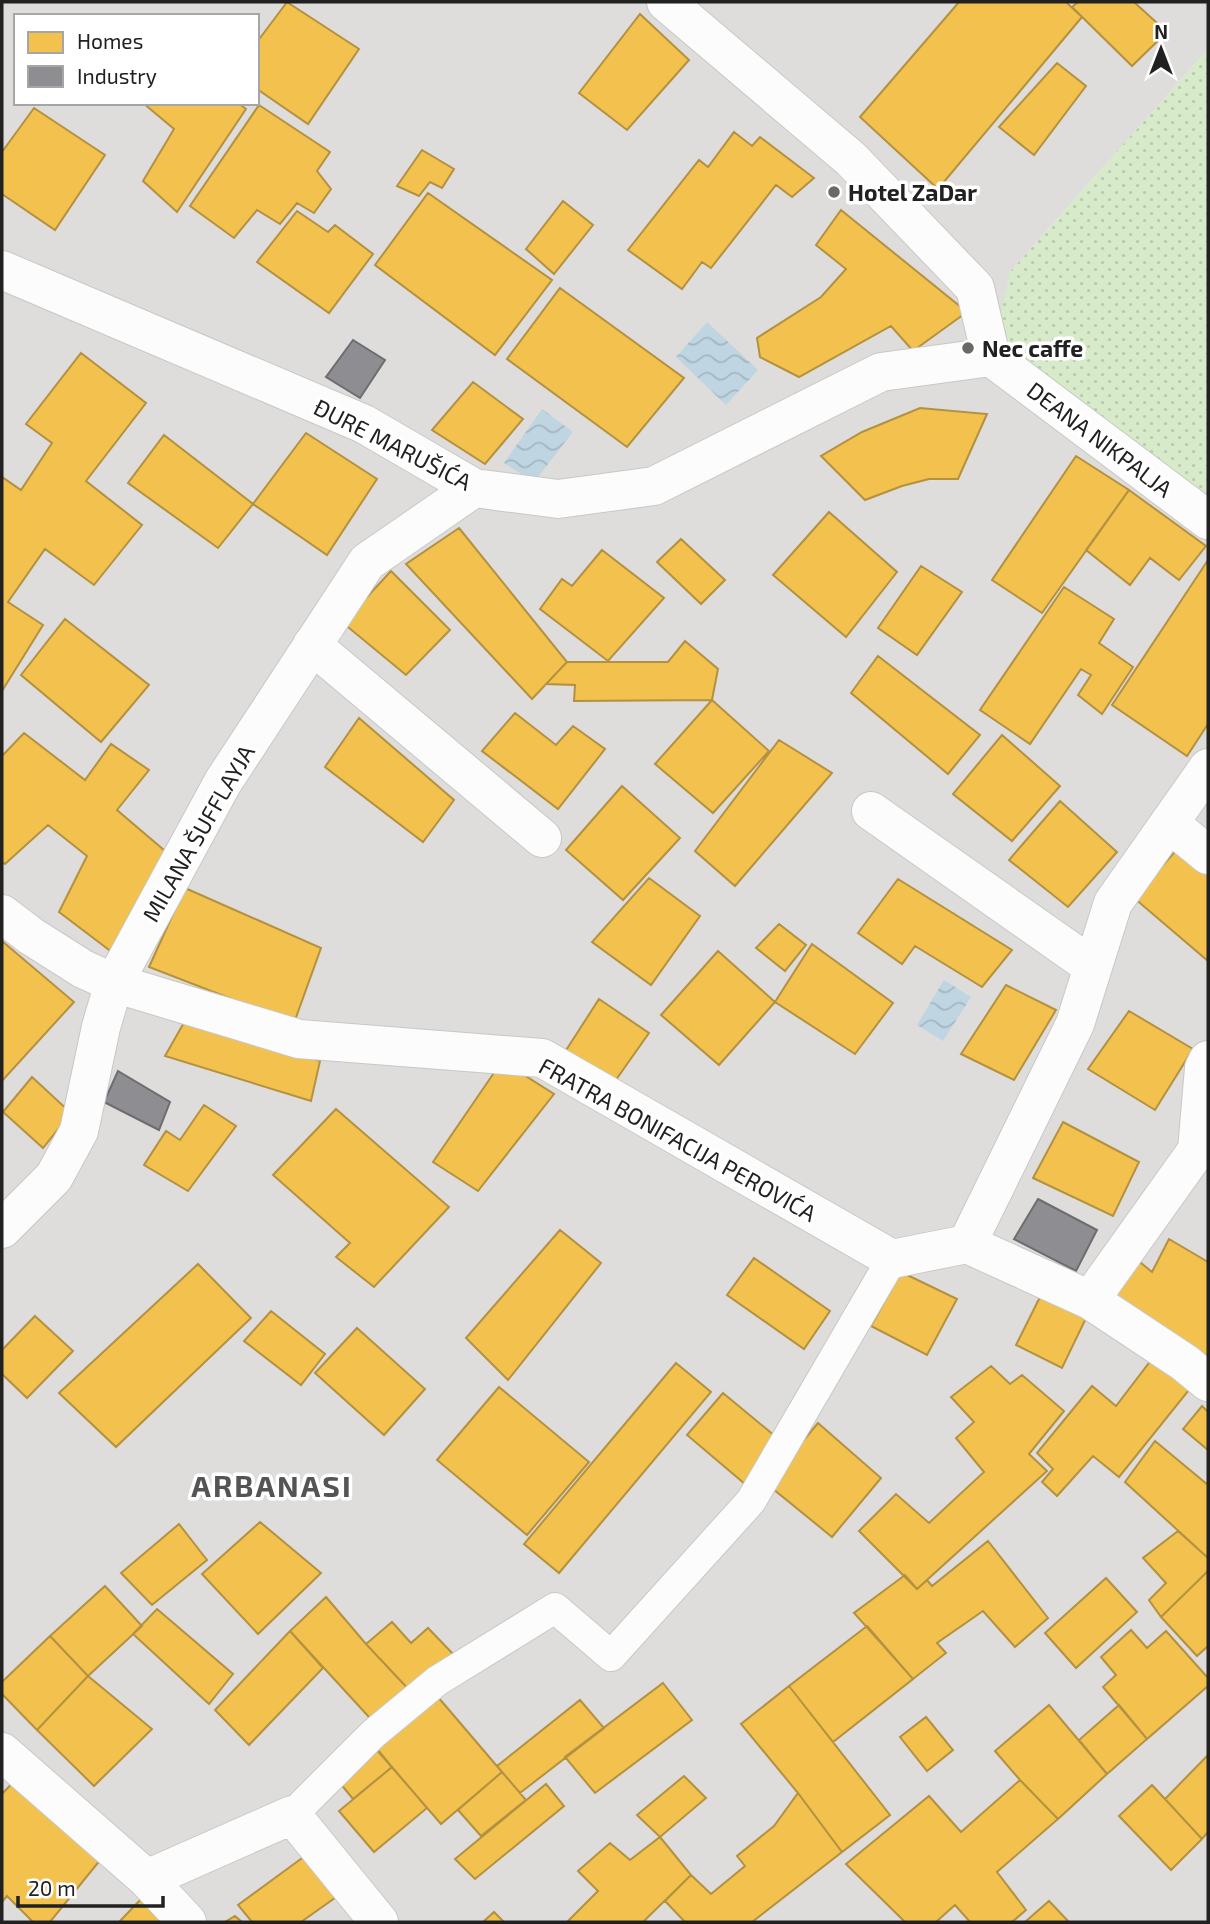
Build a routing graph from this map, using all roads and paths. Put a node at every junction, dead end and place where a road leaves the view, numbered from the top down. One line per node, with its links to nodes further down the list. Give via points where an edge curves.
1 (666, 2): 3 (street, via 851,159 975,288)
2 (3, 273): 4 (street, ĐURE MARUŠIĆA, via 364,424)
3 (991, 357): 4 (street, ĐURE MARUŠIĆA, via 881,372 654,486 558,499); 5 (street, DEANA NIKPALJA)
4 (474, 488): 6 (street, MILANA ŠUFFLAYJA, via 367,562)
5 (1208, 520)
6 (312, 645): 10 (street); 14 (street, MILANA ŠUFFLAYJA, via 223,782)
7 (1208, 768): 9 (street)
8 (871, 811): 13 (street)
9 (1169, 823): 11 (street); 13 (street, via 1113,903)
10 (541, 838)
11 (1208, 855)
12 (2, 914): 14 (street, FRATRA BONIFACIJA PEROVIĆA, via 83,969)
13 (1093, 967): 17 (street, via 1075,1024)
14 (114, 983): 16 (street, MILANA ŠUFFLAYJA, via 79,1131 54,1177); 18 (street, FRATRA BONIFACIJA PEROVIĆA, via 299,1039 542,1058)
15 (1208, 1060): 19 (street, via 1198,1150)
16 (2, 1229)
17 (967, 1244): 18 (street); 19 (street)
18 (892, 1259): 22 (lane, via 751,1501 611,1656 555,1608 437,1681 373,1734)
19 (1090, 1300): 20 (street)
20 (1208, 1382)
21 (10, 1759): 23 (street)
22 (292, 1815): 23 (street); 25 (street)
23 (148, 1879): 24 (street)
24 (187, 1922)
25 (379, 1922)

